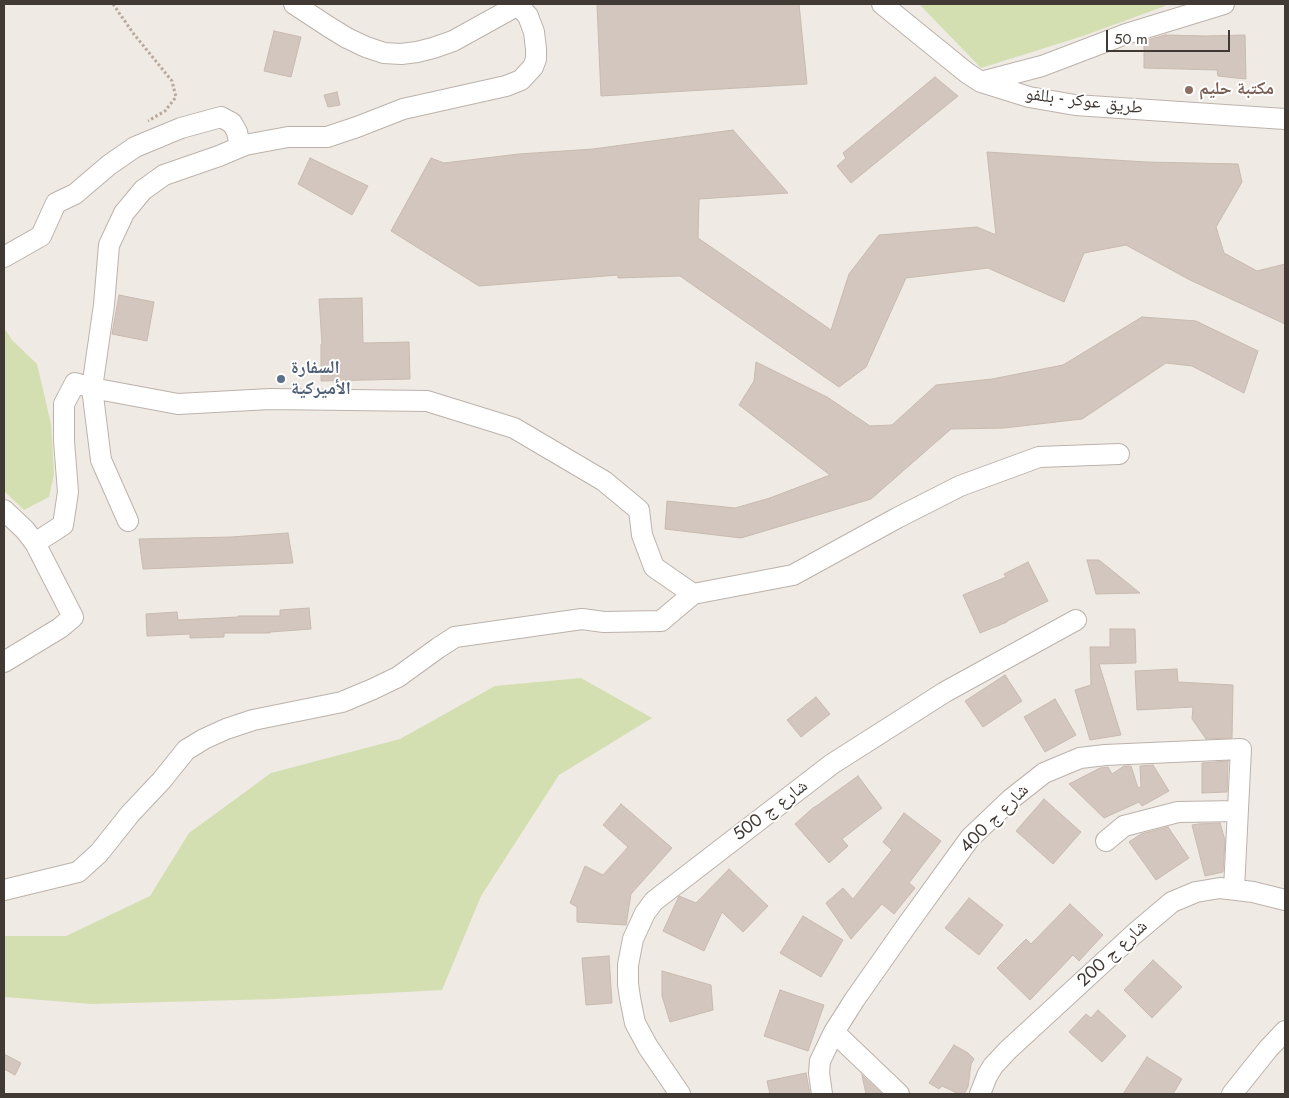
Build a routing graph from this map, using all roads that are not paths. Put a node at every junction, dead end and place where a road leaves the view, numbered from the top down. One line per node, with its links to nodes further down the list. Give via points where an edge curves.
1 (294, 4): 2 (street, via 360,44 384,53 401,54 433,48 453,40)
2 (519, 4): 7 (street, via 528,16 536,49 533,67 521,80 403,109 327,137 288,137)
3 (882, 4): 5 (street, طريق عوكر - بللفو)
4 (1224, 4): 5 (street, via 1126,34 1042,66)
5 (981, 82): 6 (street, طريق عوكر - بللفو, via 1029,97 1075,104)
6 (1285, 119)
7 (240, 147): 8 (street, via 232,123 221,117 181,128 135,147 75,194 56,203 41,236); 9 (street, via 164,175 143,190 124,213 109,245)
8 (4, 257)
9 (92, 388): 12 (street, via 101,460); 13 (street, via 75,384 64,404 68,492 62,524); 14 (street, via 178,404 270,400 427,401 514,428 604,482 639,510 642,535 654,567)
10 (1118, 454): 14 (street, via 1039,457 960,486 793,575)
11 (4, 510): 13 (street)
12 (128, 520)
13 (35, 543): 16 (street, via 73,617)
14 (693, 594): 20 (street, via 661,621 582,619 455,637 398,677 350,699 226,729 186,750 99,853 78,872)
15 (1076, 620): 24 (street, شارع ج 500, via 944,692 832,764 654,901 633,940 628,984 635,1022 648,1048)
16 (4, 662)
17 (1238, 812): 18 (street, via 1178,812 1124,826); 19 (street); 22 (street, شارع ج 400, via 1241,749 1080,758 1044,773 970,838)
18 (1106, 841)
19 (1234, 889): 21 (street, شارع ج 200); 27 (street, شارع ج 200, via 1196,892 1161,910 1008,1050 993,1066)
20 (4, 890)
21 (1285, 900)
22 (834, 1032): 25 (street, شارع ج 400, via 820,1061); 26 (street)
23 (1285, 1032): 28 (street)
24 (680, 1094)
25 (822, 1094)
26 (899, 1094)
27 (980, 1094)
28 (1232, 1094)

